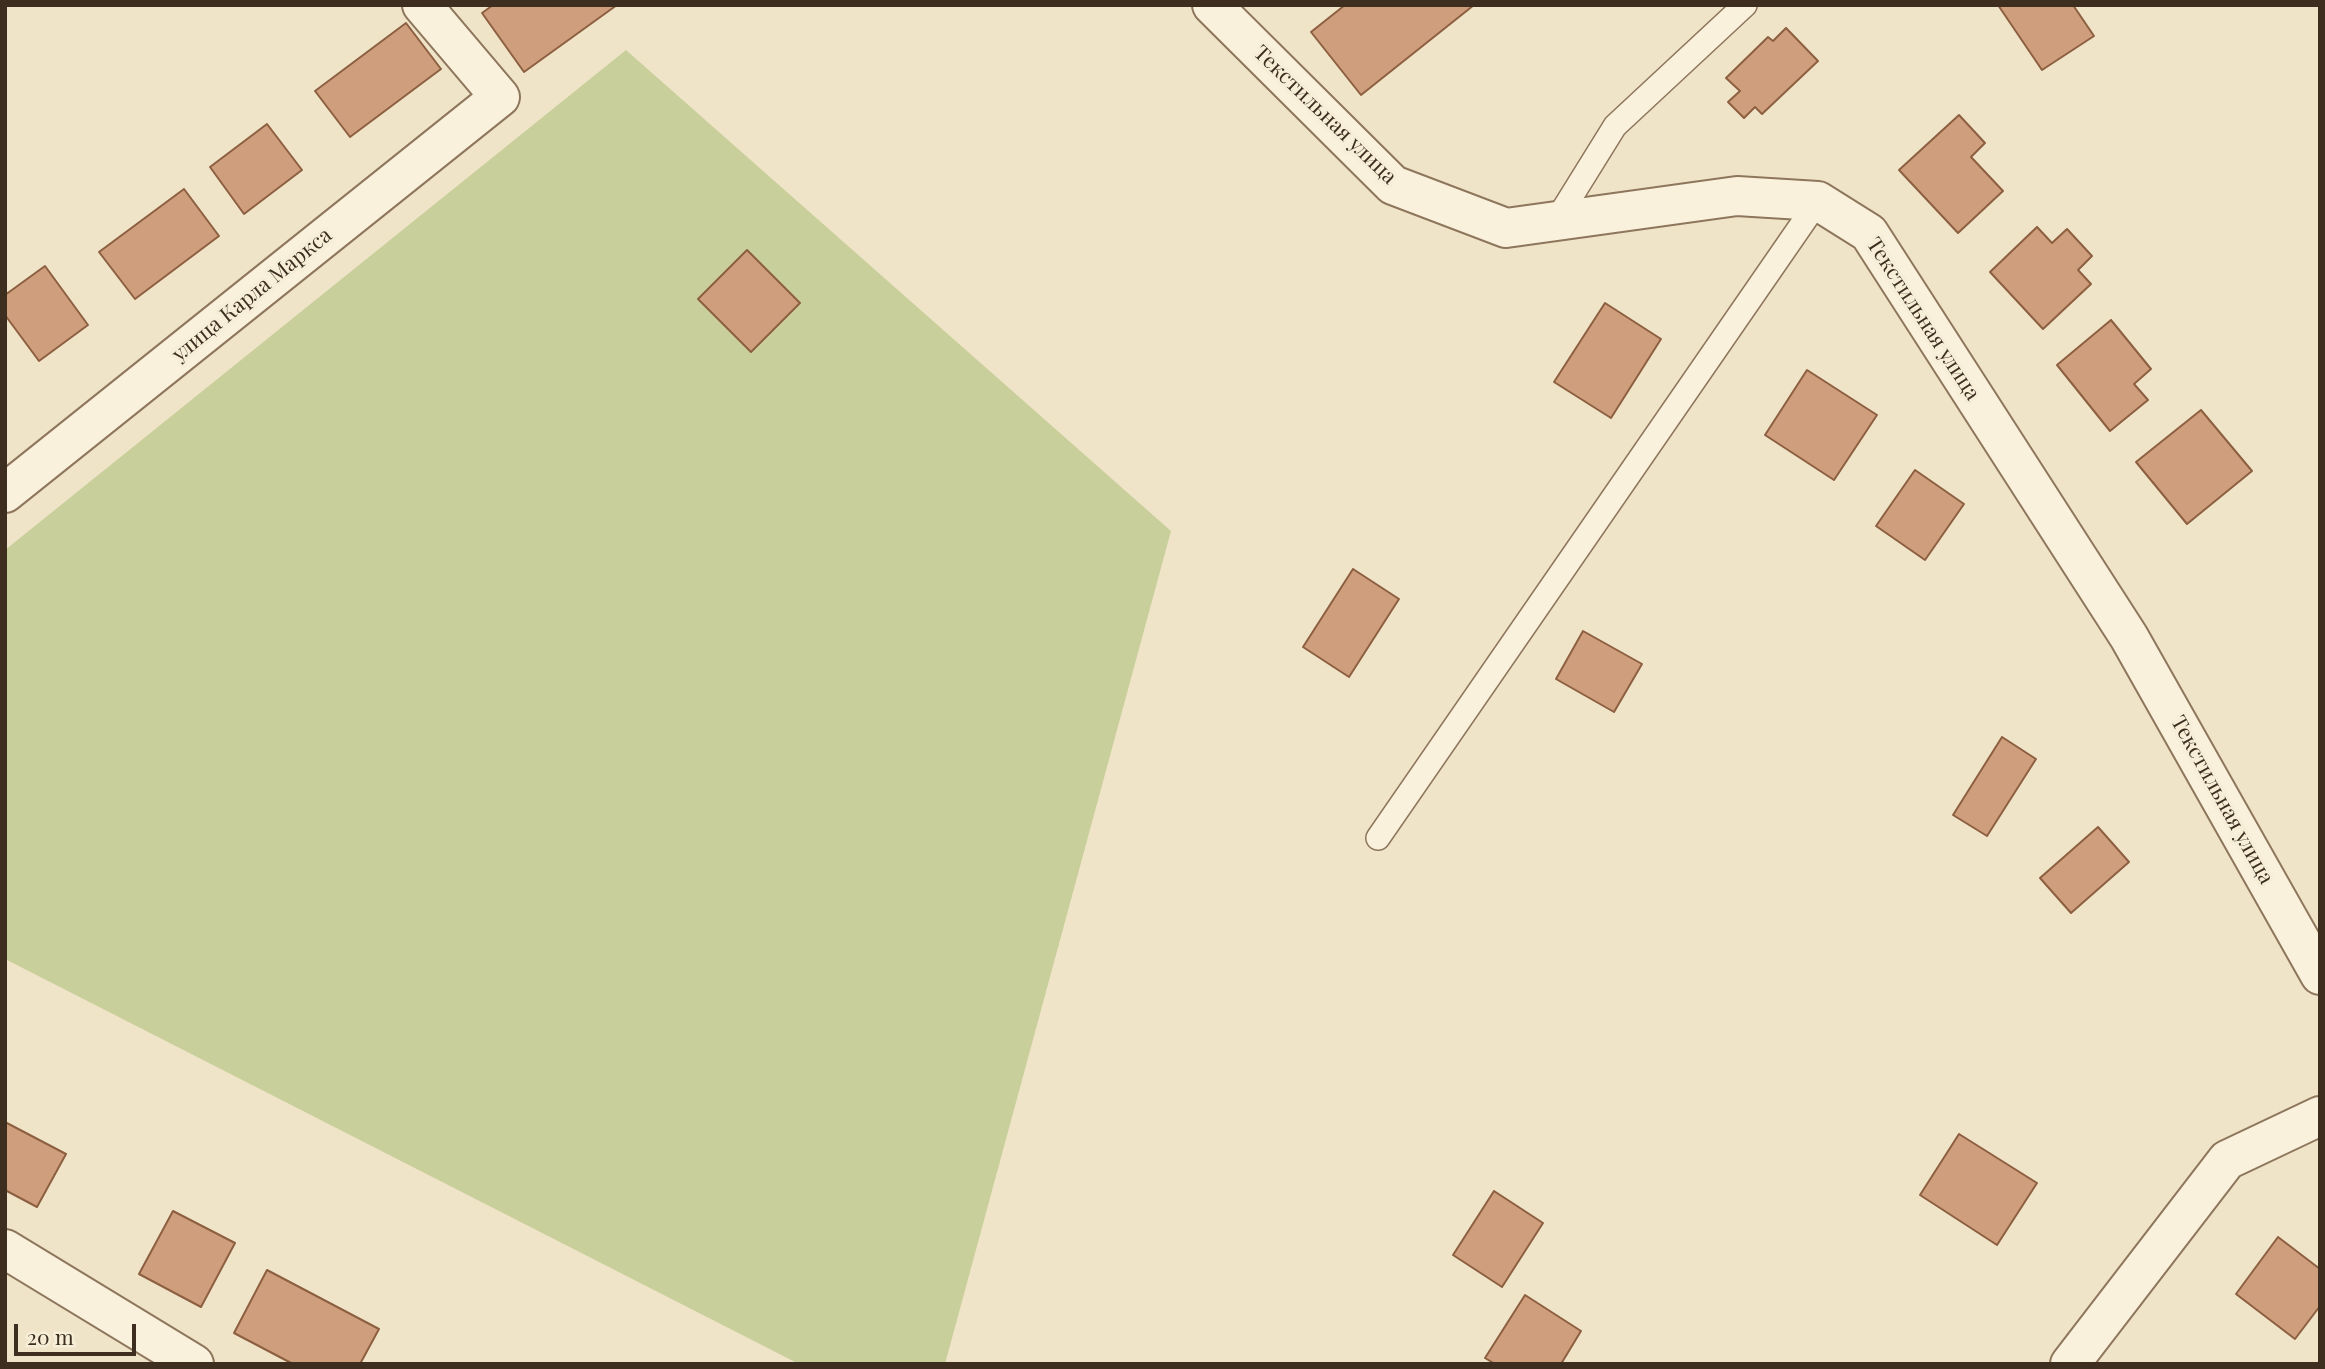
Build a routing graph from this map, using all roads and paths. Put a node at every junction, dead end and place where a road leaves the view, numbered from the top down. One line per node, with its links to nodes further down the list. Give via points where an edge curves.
1 (422, 5): 6 (street, улица Карла Маркса, via 500,97)
2 (1212, 5): 5 (street, Текстильная улица, via 1394,185 1506,228)
3 (1745, 5): 5 (lane, via 1615,126)
4 (1818, 201): 5 (street, Текстильная улица, via 1737,196); 7 (lane); 8 (street, Текстильная улица, via 1869,233 2129,637)
5 (1556, 221)
6 (5, 493)
7 (1378, 838)
8 (2320, 975)
9 (2320, 1115): 12 (street, via 2227,1160)
10 (5, 1249): 11 (street)
11 (194, 1364)
12 (2070, 1364)

